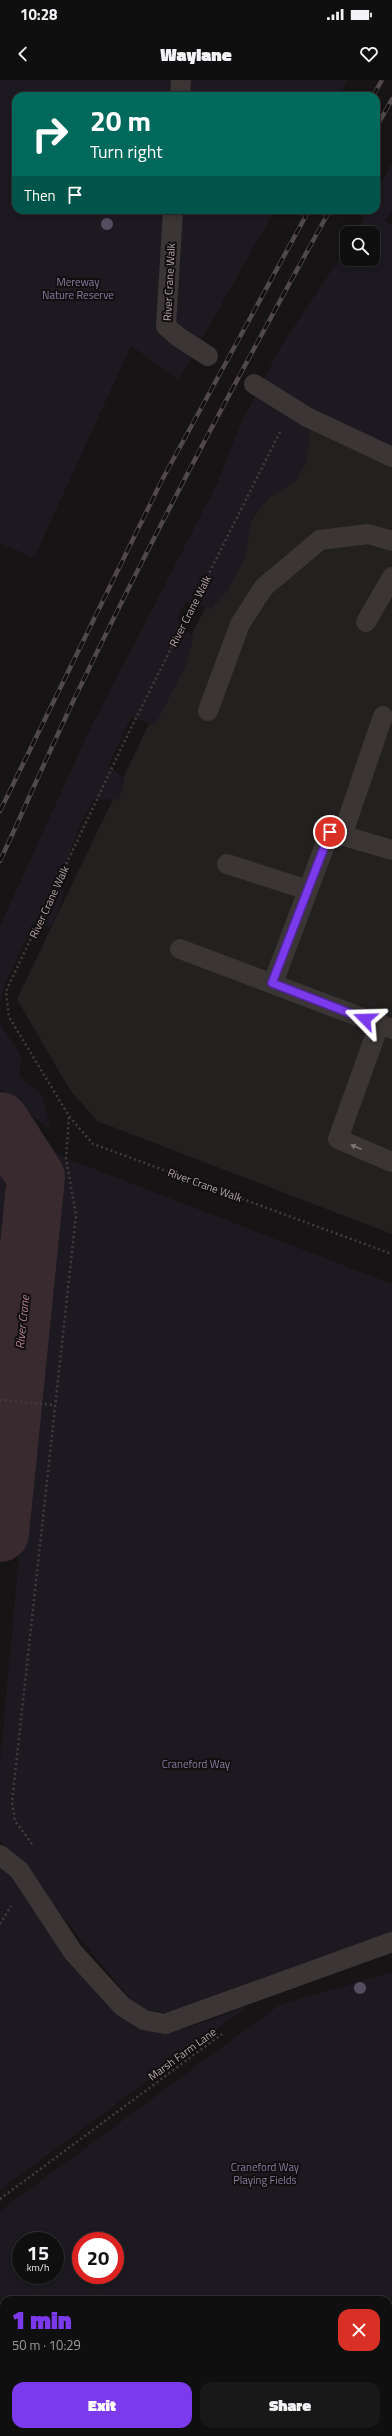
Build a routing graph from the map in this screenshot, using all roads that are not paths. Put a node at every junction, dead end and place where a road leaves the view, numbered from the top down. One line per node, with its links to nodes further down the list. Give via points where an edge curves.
1 (182, 80): 2 (lane)
2 (180, 92)
3 (173, 214): 4 (lane, River Crane Walk, via 166,326)
4 (208, 356)
5 (254, 384): 6 (lane, via 308,418)
6 (392, 457)
7 (392, 541): 10 (lane, via 368,534 320,540 264,587 240,624)
8 (392, 577): 9 (lane)
9 (366, 622)
10 (208, 711)
11 (383, 716): 12 (lane)
12 (342, 836): 13 (lane); 15 (lane, via 330,832)
13 (392, 850)
14 (228, 864): 15 (lane)
15 (308, 890): 17 (lane)
16 (180, 949): 17 (lane)
17 (272, 983): 18 (lane)
18 (385, 1027): 19 (lane, one-way to 18, via 338,1139)
19 (392, 1162)
20 (0, 1855): 21 (lane, via 19,1870 73,1952 122,2006 144,2020 165,2024)
21 (392, 1942)

